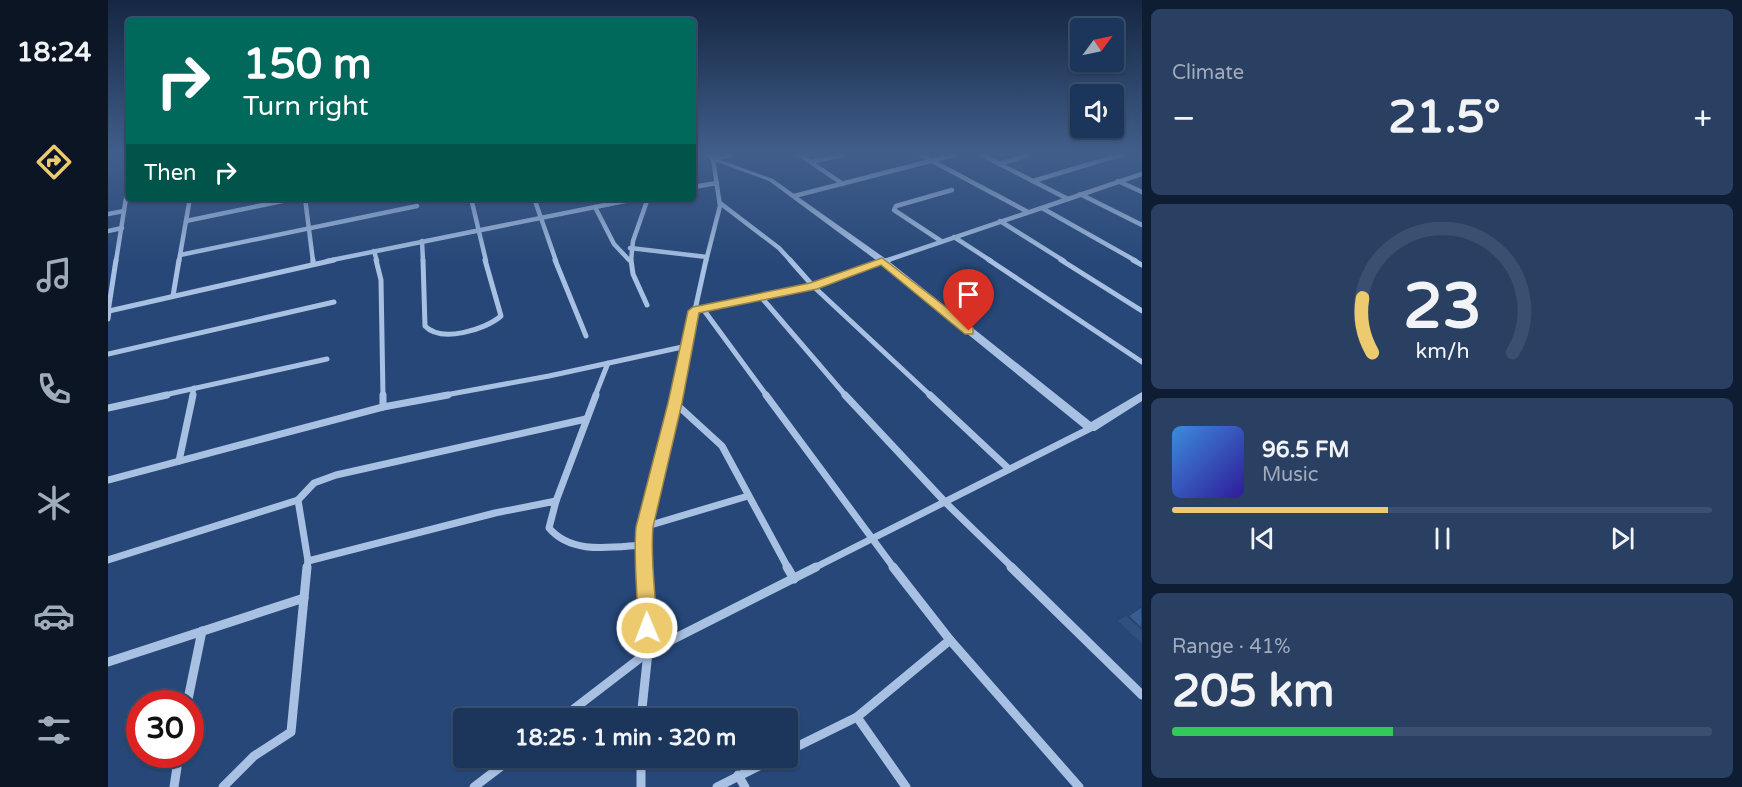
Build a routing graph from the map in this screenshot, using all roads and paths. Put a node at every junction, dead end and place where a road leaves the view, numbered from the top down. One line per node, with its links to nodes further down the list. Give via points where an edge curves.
1 (718, 192): 20 (street)
2 (788, 192): 9 (street)
3 (811, 192): 9 (street)
4 (946, 192): 38 (street, via 896,206 894,210)
5 (990, 192): 26 (street)
6 (1054, 192): 11 (street)
7 (1087, 192): 8 (street)
8 (1080, 194): 11 (street); 31 (street)
9 (794, 196): 44 (street)
10 (126, 198): 25 (street)
11 (1068, 199): 24 (street)
12 (189, 201): 29 (street)
13 (283, 201): 29 (street)
14 (305, 201): 33 (street)
15 (472, 201): 35 (street)
16 (535, 201): 28 (street)
17 (608, 201): 21 (street)
18 (624, 201): 21 (street)
19 (647, 201): 39 (street)
20 (720, 203): 42 (street); 47 (street, via 779,248)
21 (609, 204): 23 (street)
22 (417, 206): 33 (street)
23 (596, 207): 28 (street); 43 (street, via 615,244)
24 (1041, 207): 26 (street); 46 (street)
25 (124, 211): 27 (street); 32 (street)
26 (1028, 212): 30 (street)
27 (108, 214)
28 (540, 219): 35 (street); 57 (street)
29 (186, 221): 41 (street)
30 (1000, 221): 36 (street); 54 (street)
31 (1142, 225)
32 (122, 228): 34 (street); 55 (street)
33 (310, 229): 41 (street); 45 (street)
34 (108, 231)
35 (477, 231): 37 (street); 37 (street, via 501,316 492,324 468,330 433,333 425,326)
36 (954, 237): 38 (street); 61 (street)
37 (422, 241): 40 (street)
38 (941, 242): 44 (street)
39 (630, 248): 42 (street); 43 (street)
40 (374, 251): 45 (street); 66 (street, via 381,280)
41 (180, 255): 48 (street)
42 (707, 257): 53 (street)
43 (629, 260): 51 (street)
44 (882, 261): 47 (street); 69 (street)
45 (313, 264): 48 (street)
46 (1142, 265)
47 (813, 286): 49 (street); 71 (street)
48 (173, 296): 55 (street)
49 (762, 297): 52 (street); 76 (street, via 853,404)
50 (334, 302): 59 (street)
51 (647, 305)
52 (703, 309): 53 (street); 78 (street)
53 (693, 311): 58 (street)
54 (1142, 311)
55 (109, 312): 56 (street)
56 (108, 319)
57 (586, 336)
58 (687, 346): 62 (street); 65 (street)
59 (108, 354)
60 (327, 359): 63 (street)
61 (1142, 362)
62 (608, 363): 66 (street); 68 (street)
63 (194, 388): 67 (street); 70 (street)
64 (1142, 396): 69 (street)
65 (675, 403): 73 (street, via 722,446); 77 (street)
66 (382, 407): 70 (street)
67 (108, 408)
68 (586, 419): 74 (street, via 336,476 314,483); 75 (street)
69 (1090, 428): 71 (street)
70 (179, 461): 72 (street)
71 (1009, 469): 76 (street)
72 (108, 480)
73 (748, 496): 77 (street); 82 (street)
74 (298, 500): 80 (street); 81 (street)
75 (556, 501): 79 (street, via 549,528 568,545); 81 (street)
76 (946, 503): 78 (street); 89 (street)
77 (644, 527): 79 (street)
78 (872, 540): 82 (street); 85 (street)
79 (643, 545): 86 (street)
80 (108, 560)
81 (308, 561): 83 (street)
82 (794, 579): 86 (street)
83 (304, 598): 84 (street); 100 (street, via 291,732 265,747)
84 (202, 631): 87 (street); 88 (street)
85 (950, 640): 92 (street); 106 (street)
86 (648, 652): 90 (street); 91 (street)
87 (108, 662)
88 (190, 690)
89 (1142, 695)
90 (575, 708)
91 (642, 708)
92 (857, 717): 93 (street); 105 (street)
93 (798, 746)
94 (176, 768): 99 (street)
95 (499, 768): 101 (street)
96 (641, 768): 102 (street)
97 (753, 768): 98 (street)
98 (738, 775): 103 (street); 104 (street)
99 (174, 787)
100 (223, 787)
101 (474, 787)
102 (641, 787)
103 (717, 787)
104 (744, 787)
105 (906, 787)
106 (1079, 787)

